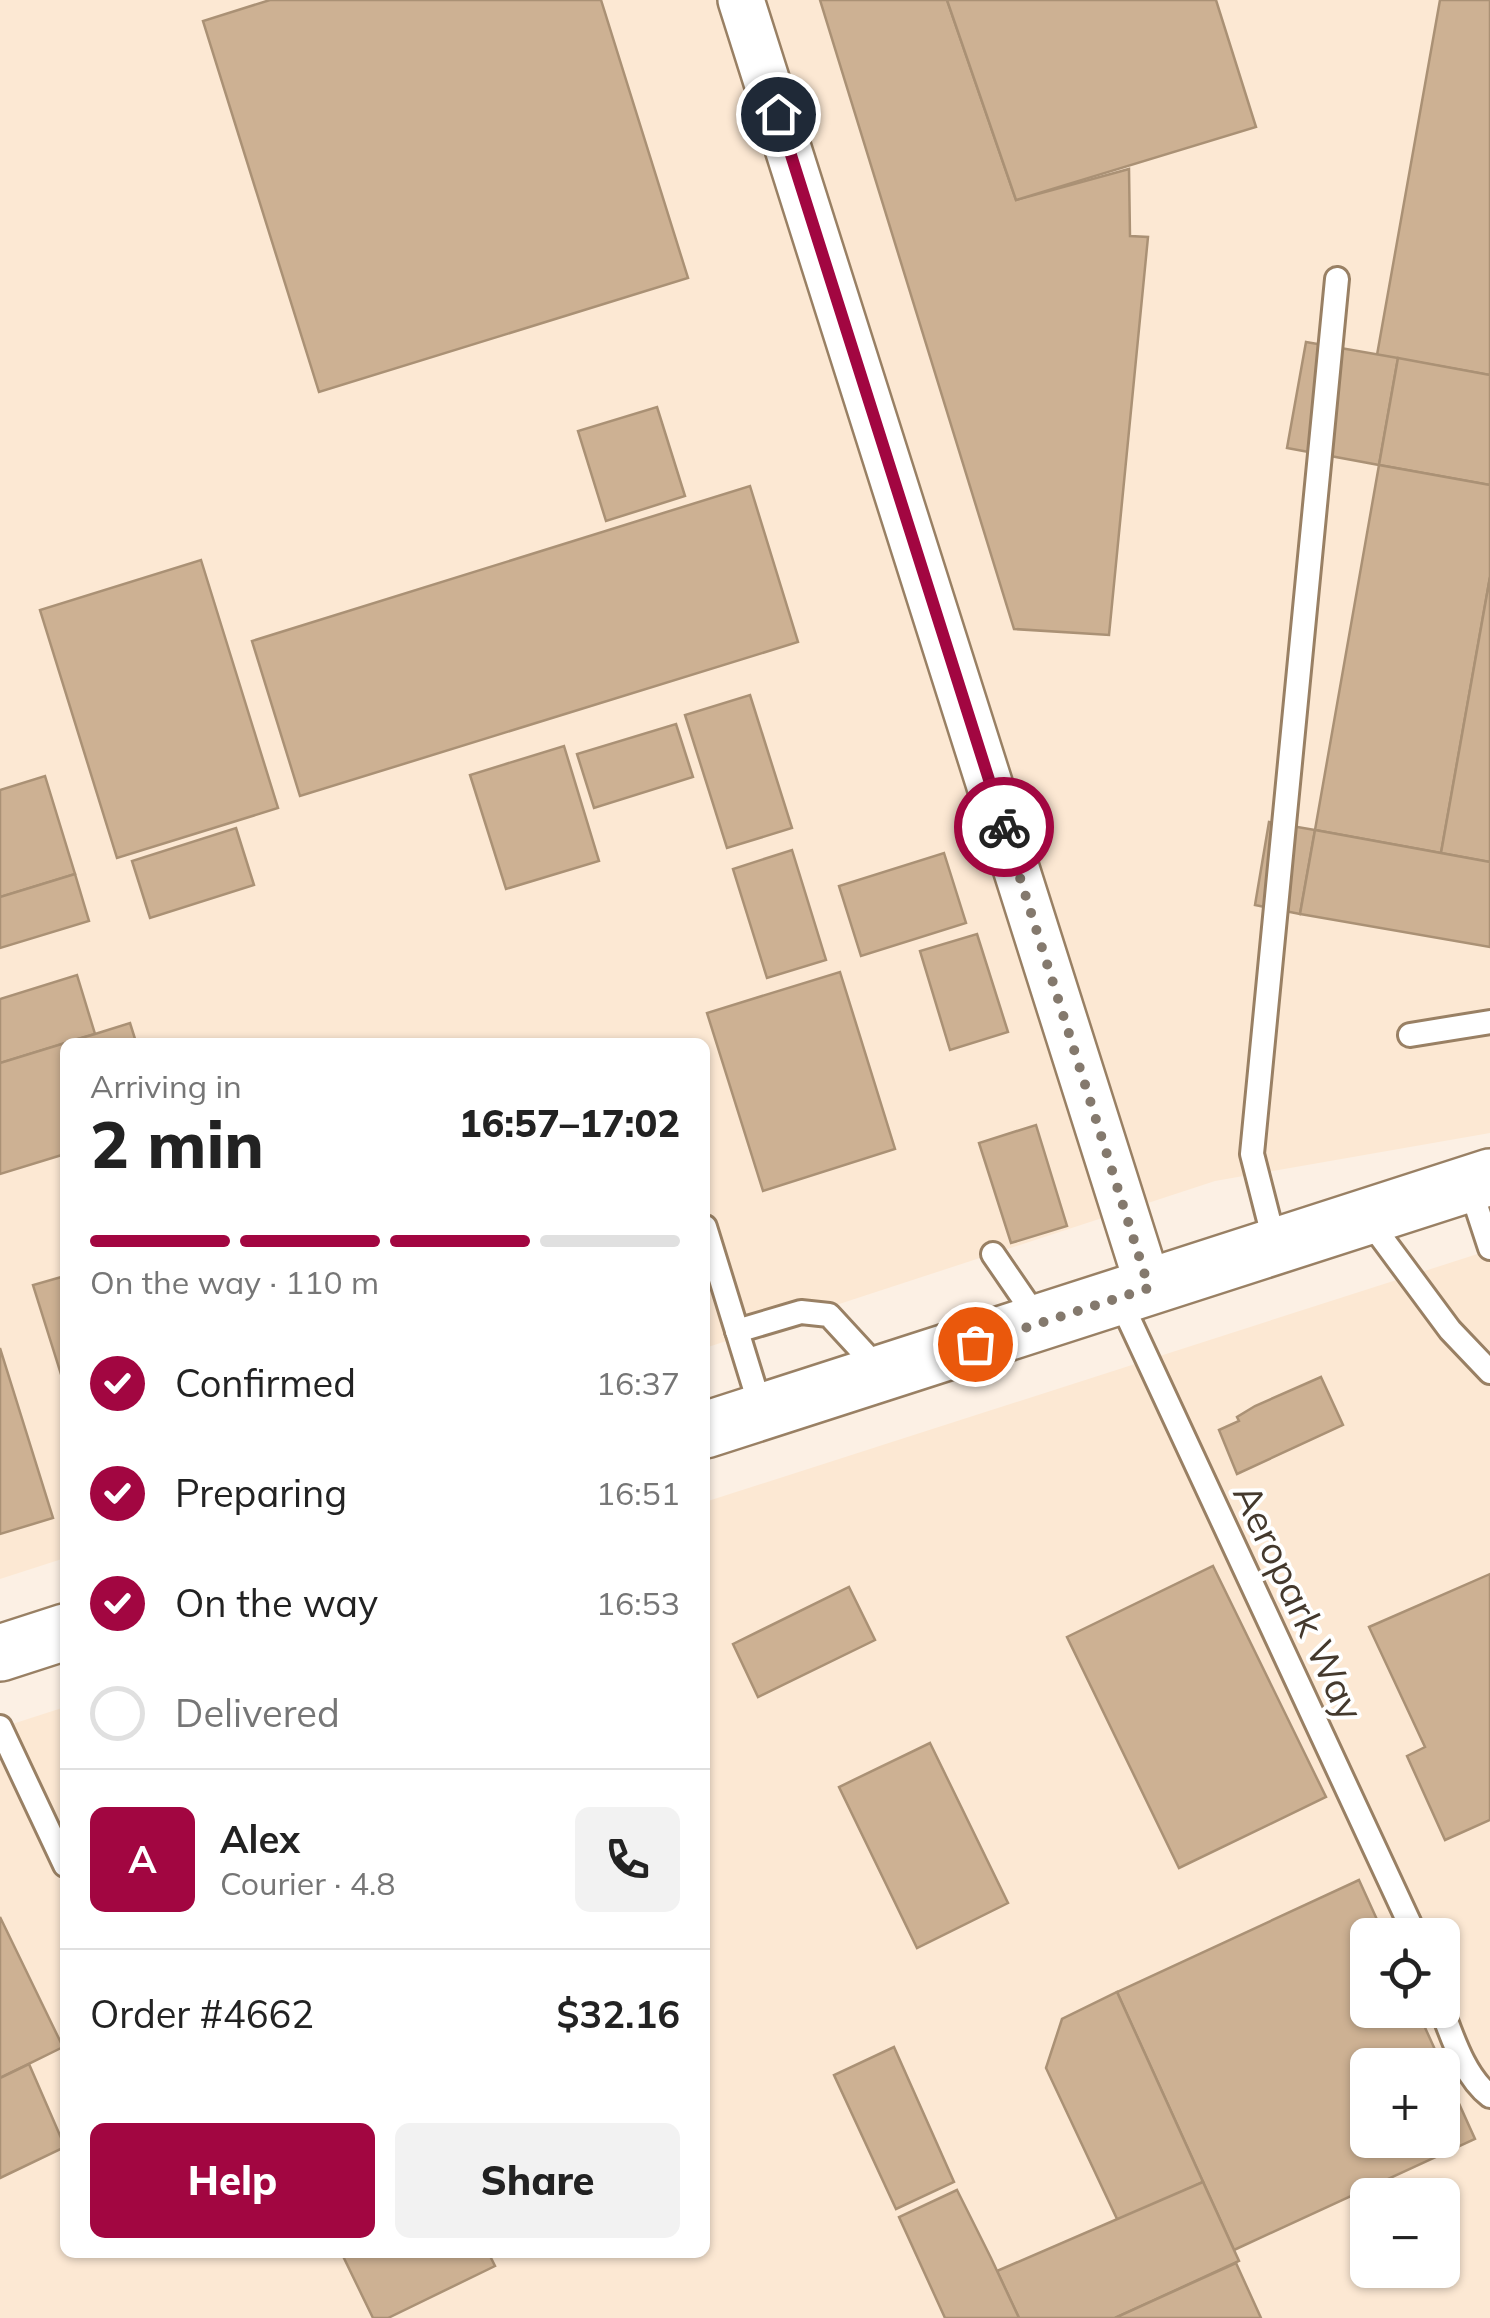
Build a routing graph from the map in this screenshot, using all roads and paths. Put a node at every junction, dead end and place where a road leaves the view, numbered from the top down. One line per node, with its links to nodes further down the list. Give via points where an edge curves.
1 (742, 0): 11 (street)
2 (1337, 279): 8 (lane, via 1252,1154)
3 (1490, 1022): 4 (lane)
4 (1410, 1035)
5 (1480, 1181): 6 (street); 9 (lane)
6 (1367, 1218): 8 (street); 14 (lane, via 1450,1330)
7 (710, 1242): 13 (lane)
8 (1276, 1248): 11 (street)
9 (1490, 1248)
10 (993, 1254): 12 (lane)
11 (1134, 1293): 12 (street); 22 (lane, Aeropark Way)
12 (1041, 1324): 15 (street)
13 (737, 1330): 15 (lane, via 801,1312 829,1316); 16 (lane)
14 (1490, 1372)
15 (876, 1376): 16 (street)
16 (762, 1412): 17 (street)
17 (710, 1428)
18 (60, 1634): 19 (street)
19 (0, 1653)
20 (0, 1727): 21 (lane)
21 (60, 1855)
22 (1408, 1918)
23 (1449, 2028): 24 (lane, via 1479,2088)
24 (1490, 2096)

